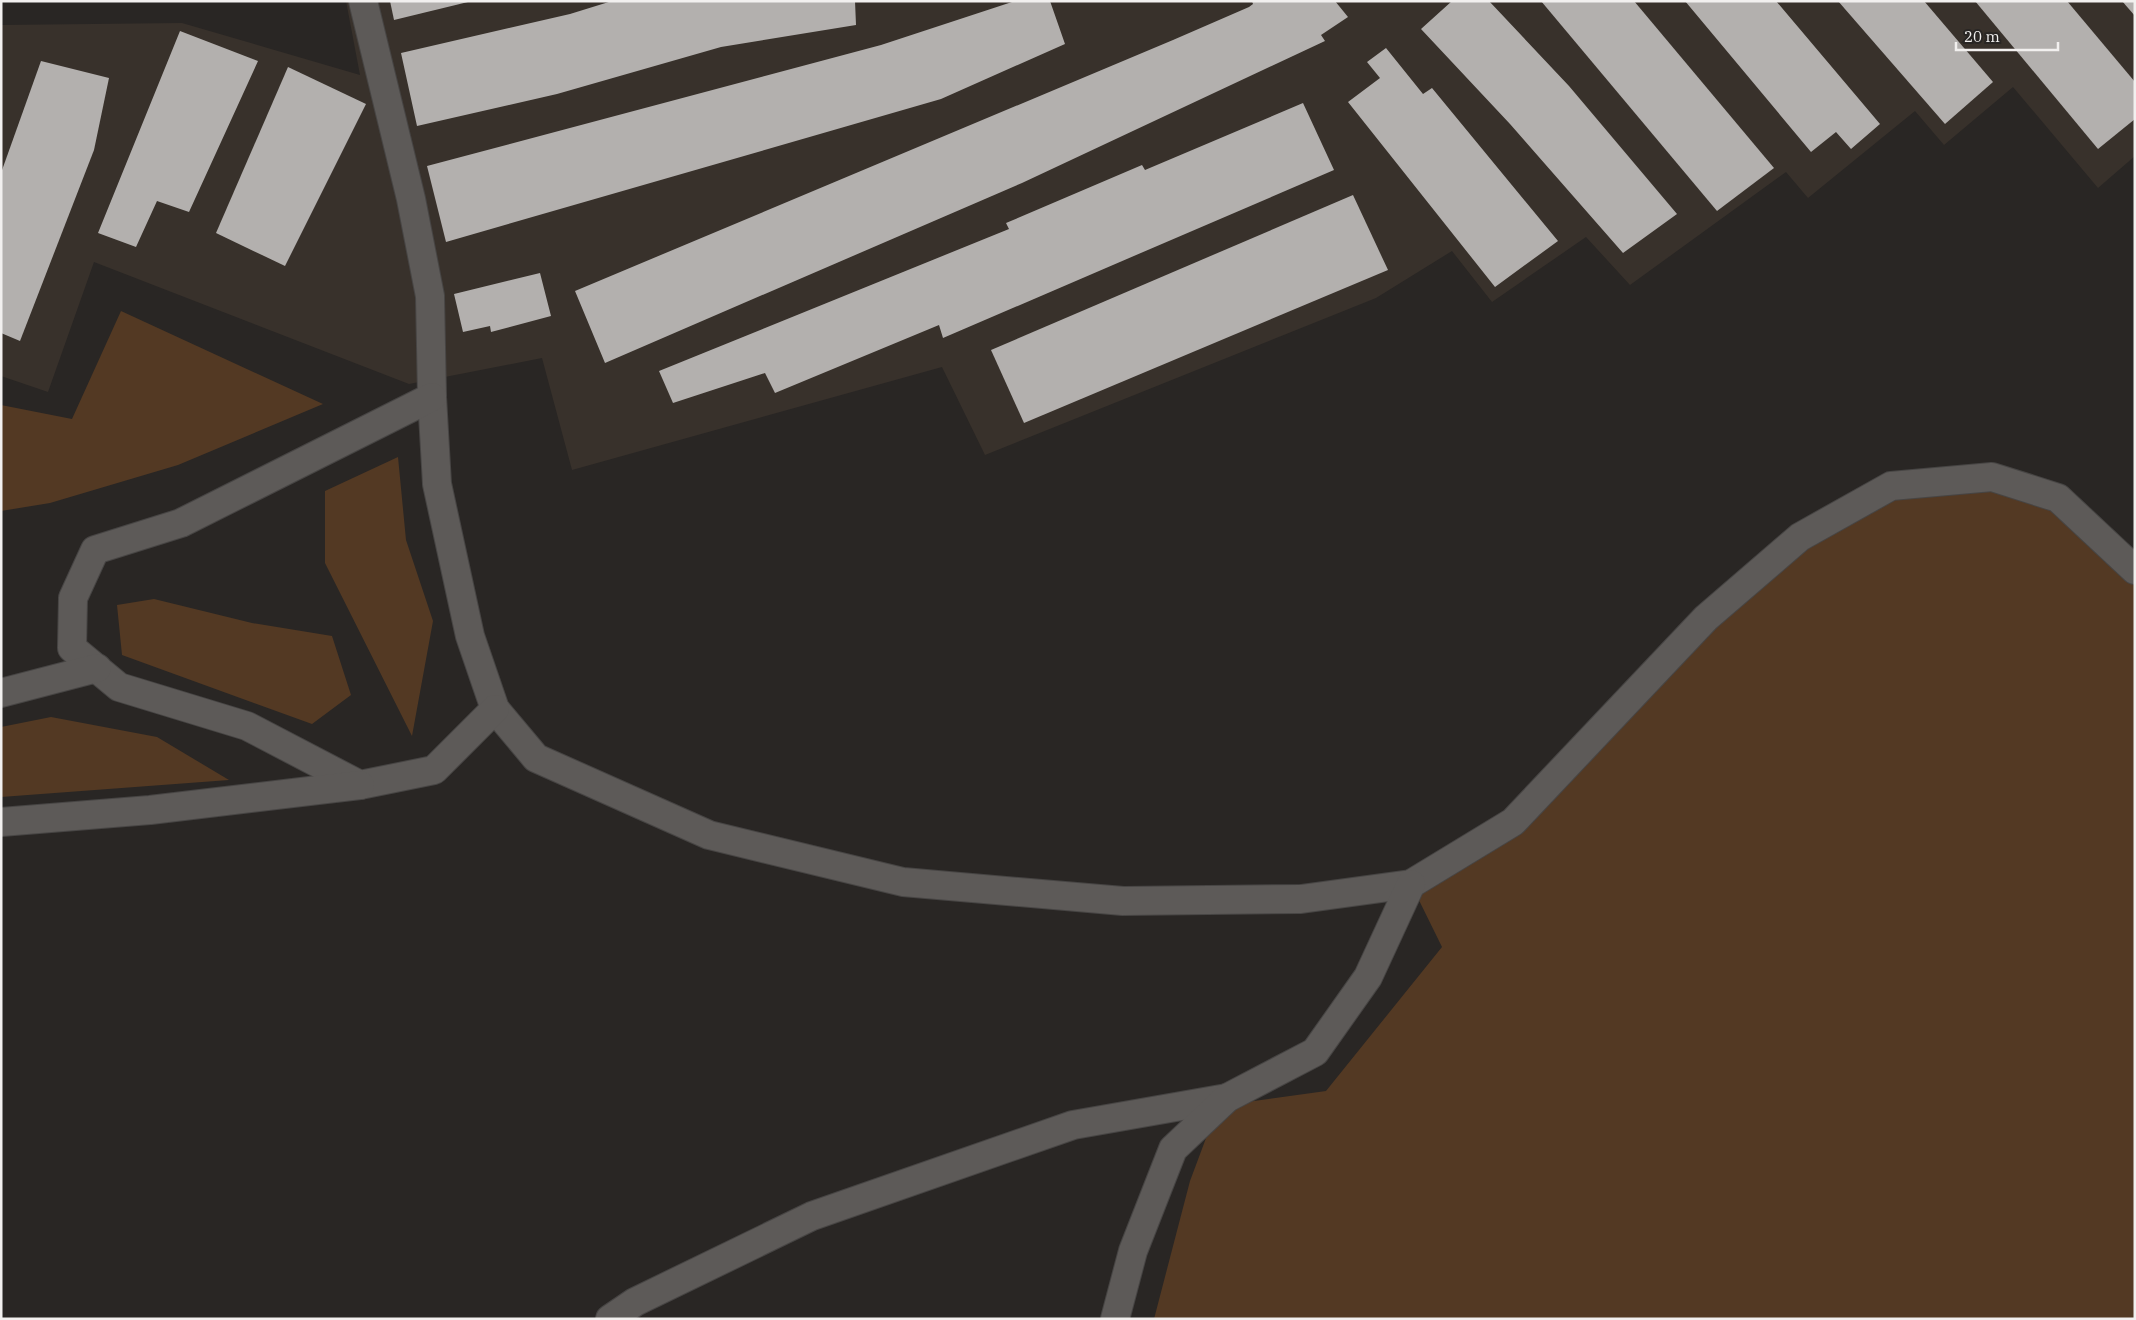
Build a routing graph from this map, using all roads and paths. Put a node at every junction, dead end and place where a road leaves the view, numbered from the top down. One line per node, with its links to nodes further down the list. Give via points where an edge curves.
1 (363, 1): 2 (lane, via 411,198 430,296)
2 (432, 397): 4 (lane, via 181,523 95,550 73,598 72,648); 6 (lane, via 437,484 470,636)
3 (2135, 570): 9 (lane, via 2058,498 1992,477 1890,486 1800,538 1706,618 1512,822)
4 (97, 668): 5 (lane); 7 (lane, via 119,687 247,726)
5 (1, 693)
6 (495, 709): 7 (lane, via 434,770); 9 (lane, via 536,758 709,835 903,882 1123,901 1301,899)
7 (360, 785): 8 (lane, via 150,810)
8 (1, 822)
9 (1410, 884): 10 (lane, via 1368,977 1315,1052)
10 (1227, 1098): 11 (lane, via 1073,1125 812,1216 635,1302); 12 (lane, via 1173,1149 1133,1251)
11 (610, 1319)
12 (1115, 1319)

